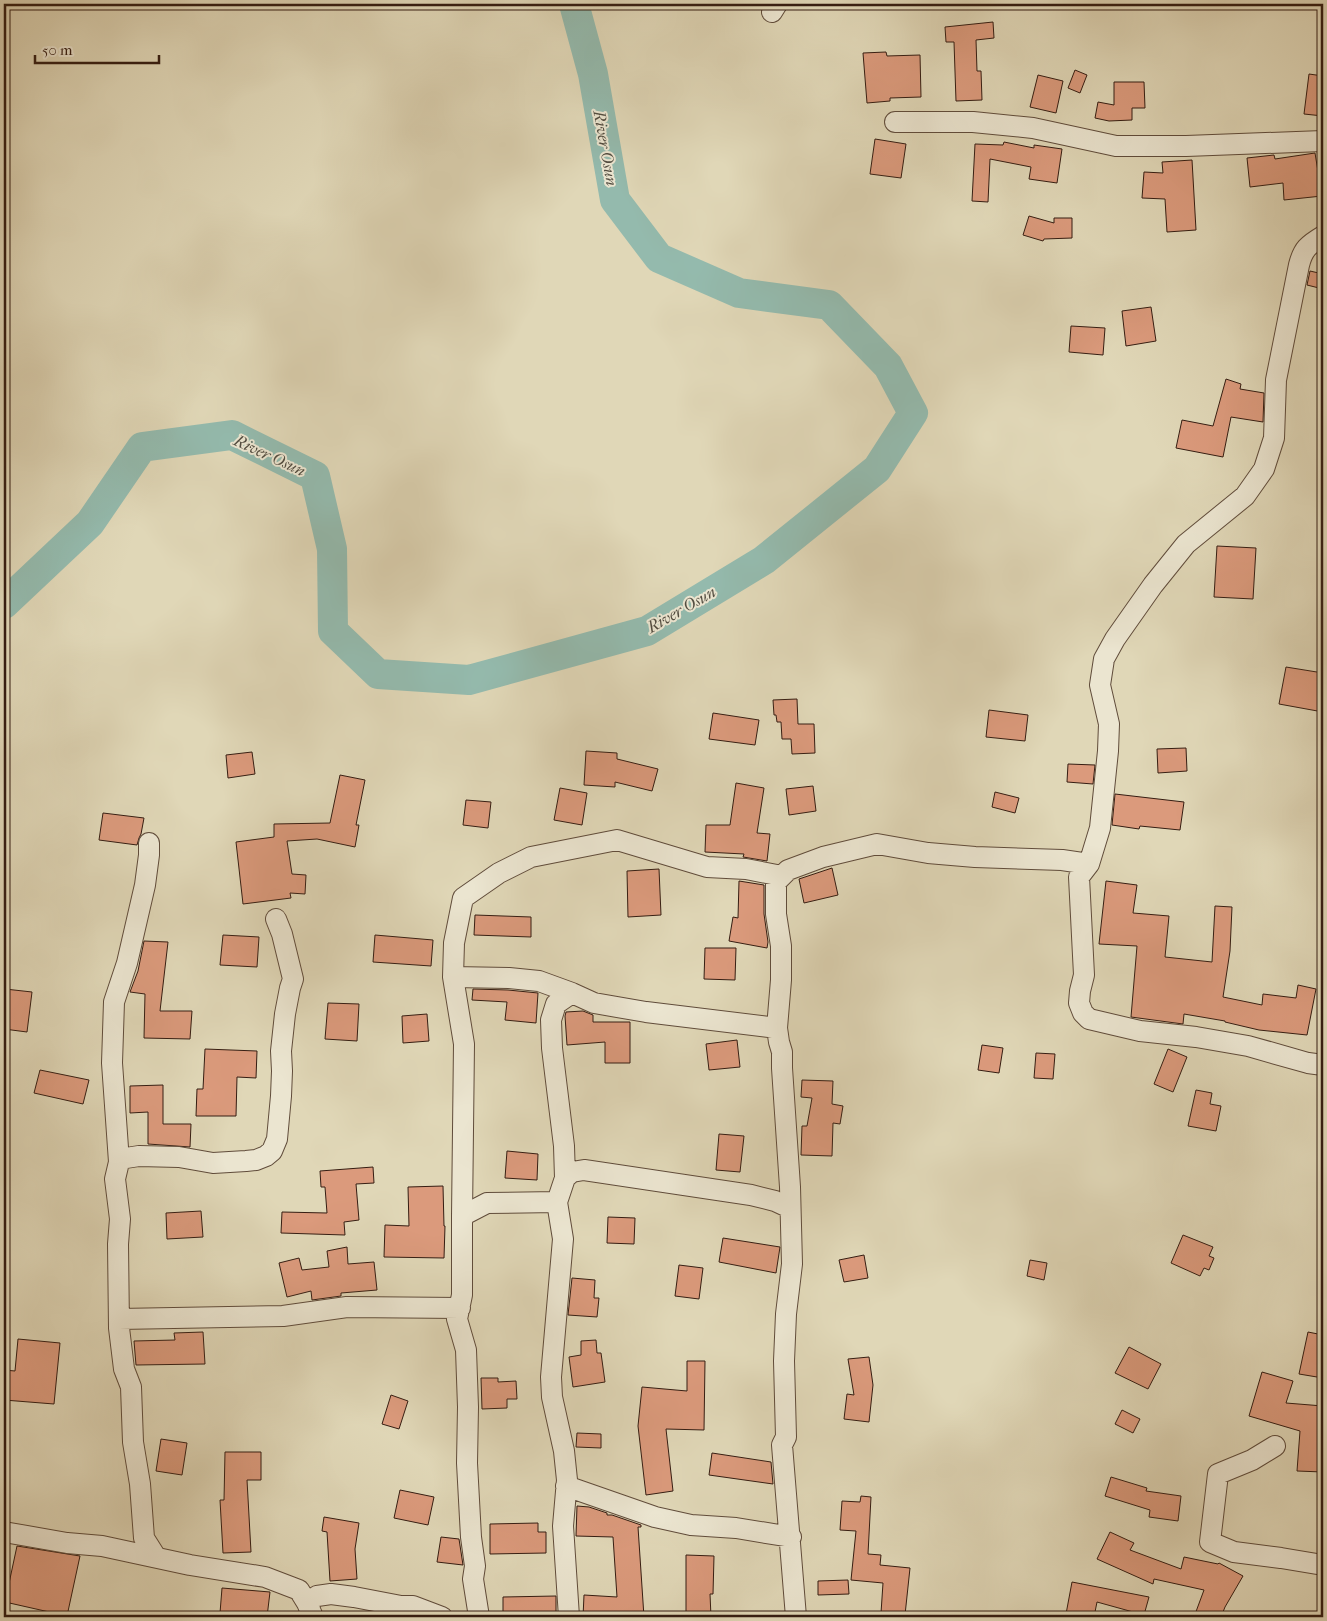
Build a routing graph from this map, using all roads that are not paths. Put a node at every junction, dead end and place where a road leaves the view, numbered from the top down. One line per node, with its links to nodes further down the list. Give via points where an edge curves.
1 (895, 122): 2 (street, via 973,122 1033,128 1116,146)
2 (1323, 142)
3 (1323, 236): 5 (street, via 1302,252 1276,380 1274,438 1264,469 1245,496 1186,544 1104,659 1100,685 1109,724 1108,751 1100,828)
4 (149, 843): 12 (street, via 129,955 114,1002 112,1063)
5 (1089, 864): 6 (street, via 928,853 877,844 823,857 788,870); 11 (street, via 1079,877 1084,975 1079,1004 1089,1019 1140,1031 1196,1036 1248,1046)
6 (782, 876): 8 (street, via 746,869 707,867 617,840 530,857 499,873 463,898 454,943); 10 (street, via 776,882 781,946)
7 (276, 919): 12 (street, via 293,979 285,1014 277,1139 272,1151 256,1160 246,1161 213,1163 179,1157 139,1156)
8 (453, 977): 9 (street, via 539,980); 16 (street, via 464,1044)
9 (572, 993): 10 (street, via 594,1003 637,1011); 13 (street, via 556,1004 551,1020)
10 (777, 1028): 15 (street, via 782,1052)
11 (1323, 1065)
12 (119, 1162): 18 (street, via 114,1179 120,1219)
13 (565, 1178): 14 (street); 15 (street, via 572,1172 584,1170 750,1196)
14 (557, 1202): 16 (street, via 487,1203); 20 (street, via 563,1239 551,1377 564,1451)
15 (790, 1208): 22 (street, via 792,1264 784,1361 786,1437 782,1445)
16 (462, 1216): 17 (street)
17 (460, 1308): 18 (street, via 346,1307 283,1316); 26 (street, via 457,1319 466,1350 467,1463 475,1566)
18 (119, 1319): 23 (street, via 124,1369 131,1387 133,1442 144,1538)
19 (1275, 1446): 24 (street, via 1218,1474 1210,1542 1234,1552)
20 (566, 1486): 22 (street, via 655,1517 691,1525); 28 (street, via 563,1526)
21 (4, 1532): 23 (street)
22 (791, 1537): 29 (street)
23 (156, 1557): 25 (street, via 265,1577 299,1590)
24 (1323, 1565)
25 (310, 1610): 27 (street, via 317,1596 331,1594 413,1606)
26 (473, 1616)
27 (442, 1617)
28 (569, 1617)
29 (796, 1617)

